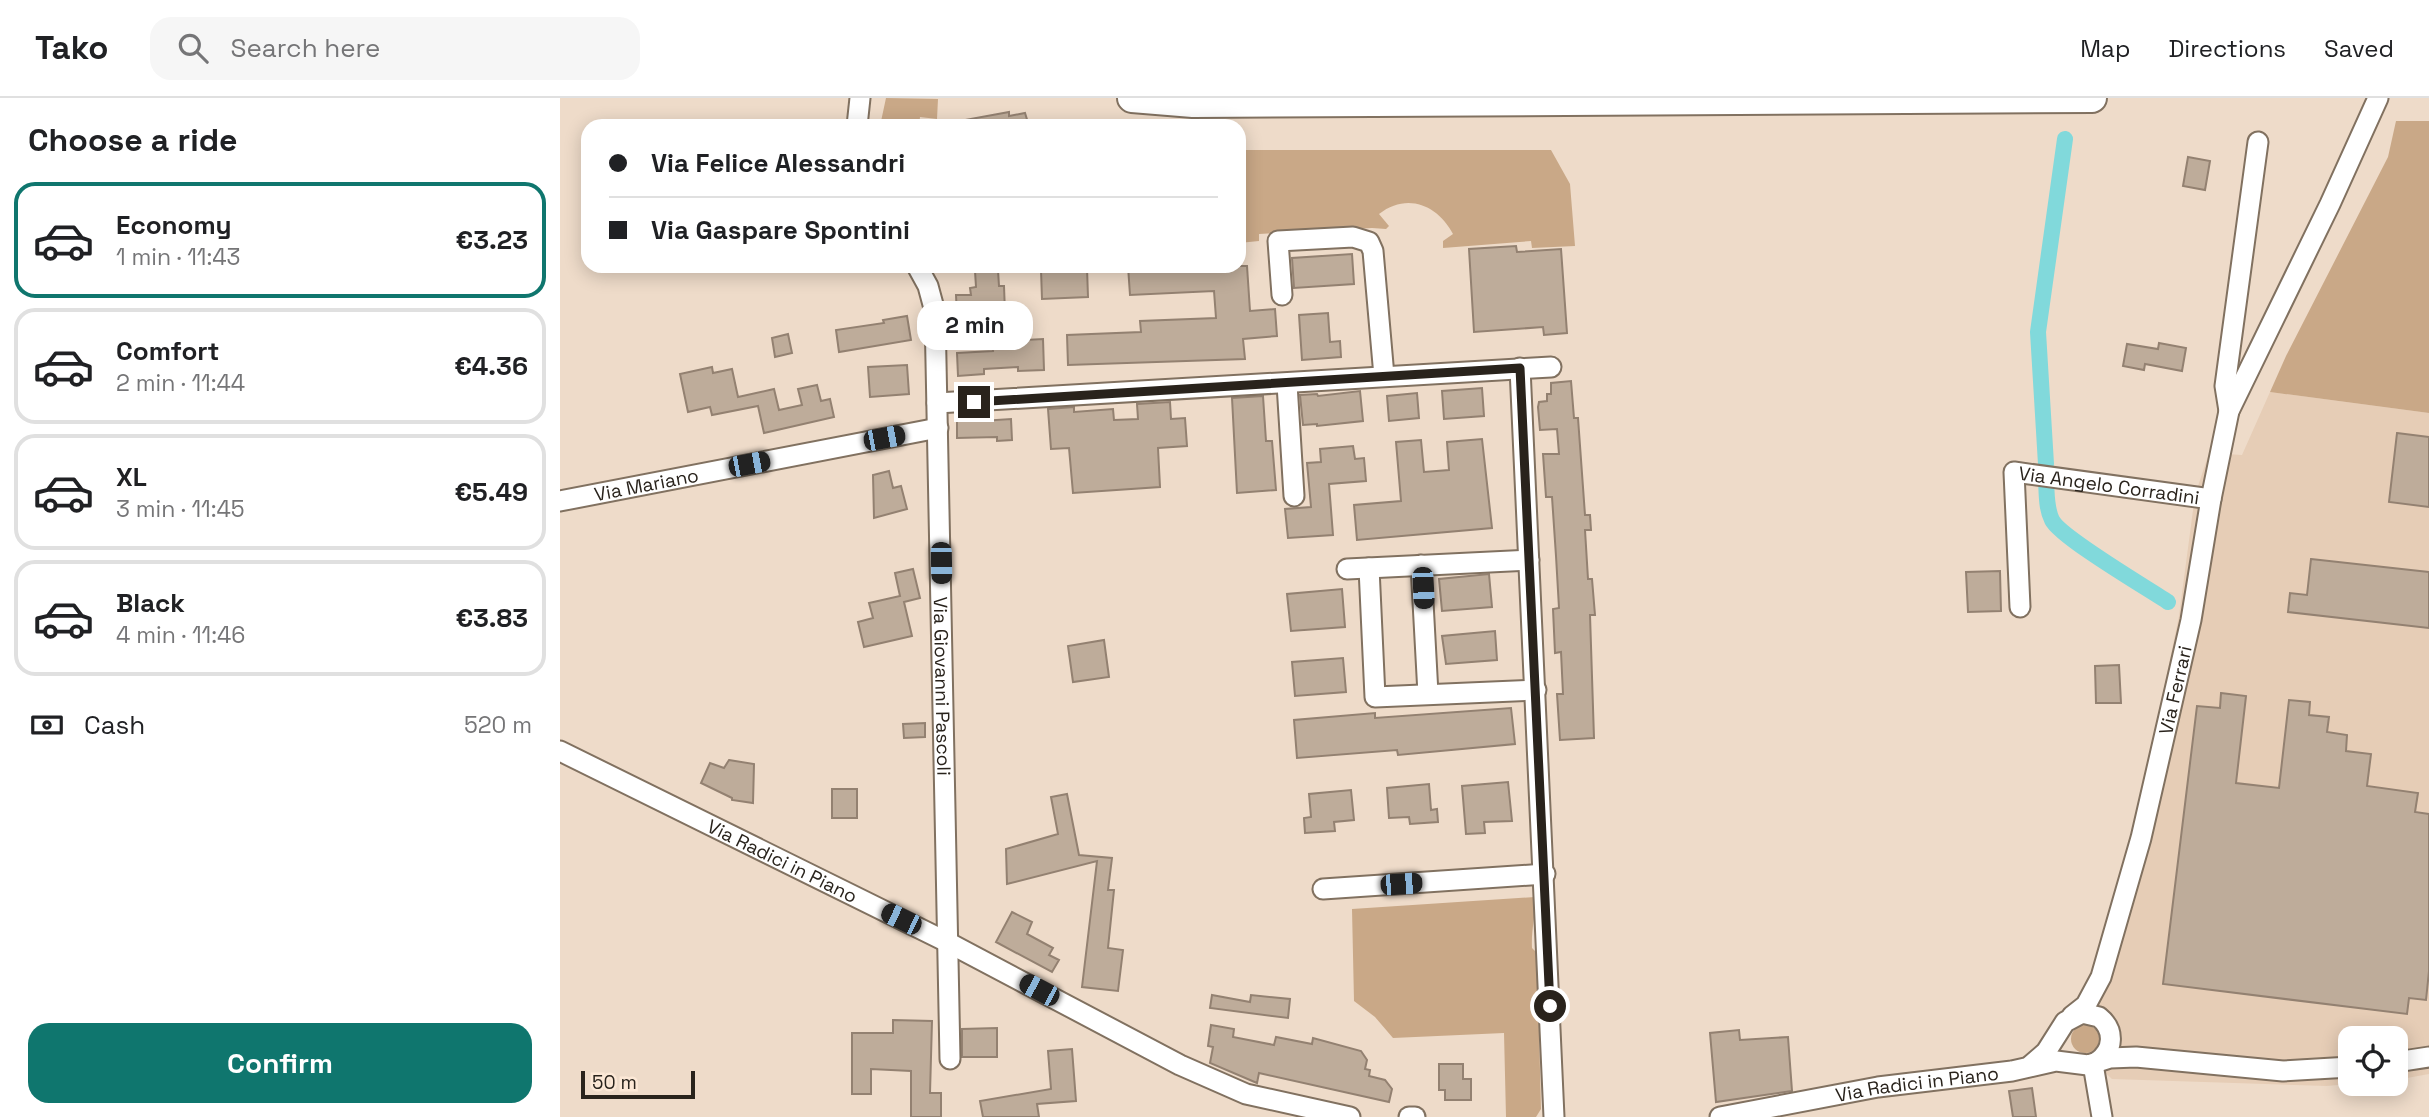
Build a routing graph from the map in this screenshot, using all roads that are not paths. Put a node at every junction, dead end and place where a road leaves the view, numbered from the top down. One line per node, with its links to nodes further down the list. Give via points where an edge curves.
1 (1132, 98): 2 (highway, via 1193,103)
2 (2092, 98)
3 (2378, 98): 14 (street, Via Ferrari)
4 (860, 100): 5 (street)
5 (858, 119)
6 (2258, 142): 14 (street, Via Ferrari, via 2225,386)
7 (925, 273): 13 (street, Via Giovanni Pascoli, via 935,312)
8 (1282, 295): 11 (street, via 1278,241 1353,237 1369,242)
9 (1551, 366): 10 (street)
10 (1520, 368): 11 (street); 19 (street)
11 (1384, 376): 12 (street)
12 (1287, 384): 13 (street); 16 (street)
13 (937, 403): 15 (street, Via Giovanni Pascoli)
14 (2229, 411): 17 (street, Via Ferrari)
15 (938, 428): 18 (street, Via Mariano); 29 (street, Via Giovanni Pascoli)
16 (1294, 496)
17 (2211, 499): 23 (street, Via Angelo Corradini, via 2014,472); 30 (street, Via Ferrari, via 2192,621)
18 (560, 501)
19 (1529, 560): 20 (street); 24 (street)
20 (1421, 565): 21 (street); 25 (street)
21 (1368, 568): 22 (street); 25 (street, via 1375,697)
22 (1347, 569)
23 (2020, 607)
24 (1536, 690): 25 (street); 27 (street)
25 (1428, 694)
26 (560, 751): 29 (street, Via Radici in Piano)
27 (1545, 874): 28 (street); 41 (street)
28 (1324, 889)
29 (949, 943): 34 (street, Via Giovanni Pascoli); 40 (street, Via Radici in Piano, via 1180,1065 1246,1094)
30 (2106, 964): 31 (street, Via Ferrari, via 2090,999); 32 (street, Via Ferrari, via 2101,998)
31 (2066, 1022): 32 (street, Via Radici in Piano, via 2088,1013); 37 (street, via 2059,1041 2063,1053 2071,1061); 38 (street)
32 (2107, 1028): 35 (street, Via Radici in Piano, via 2132,1051); 37 (street, via 2109,1050)
33 (2429, 1057): 36 (street)
34 (950, 1059)
35 (2155, 1059): 37 (street, Via Radici in Piano, via 2120,1057); 39 (street, Via Radici in Piano, via 2283,1071)
36 (2408, 1060)
37 (2089, 1063): 38 (street, Via Radici in Piano); 43 (street)
38 (2031, 1065): 42 (street, Via Radici in Piano, via 1878,1087)
39 (2338, 1068)
40 (1350, 1117)
41 (1554, 1117)
42 (1720, 1117)
43 (2102, 1117)

